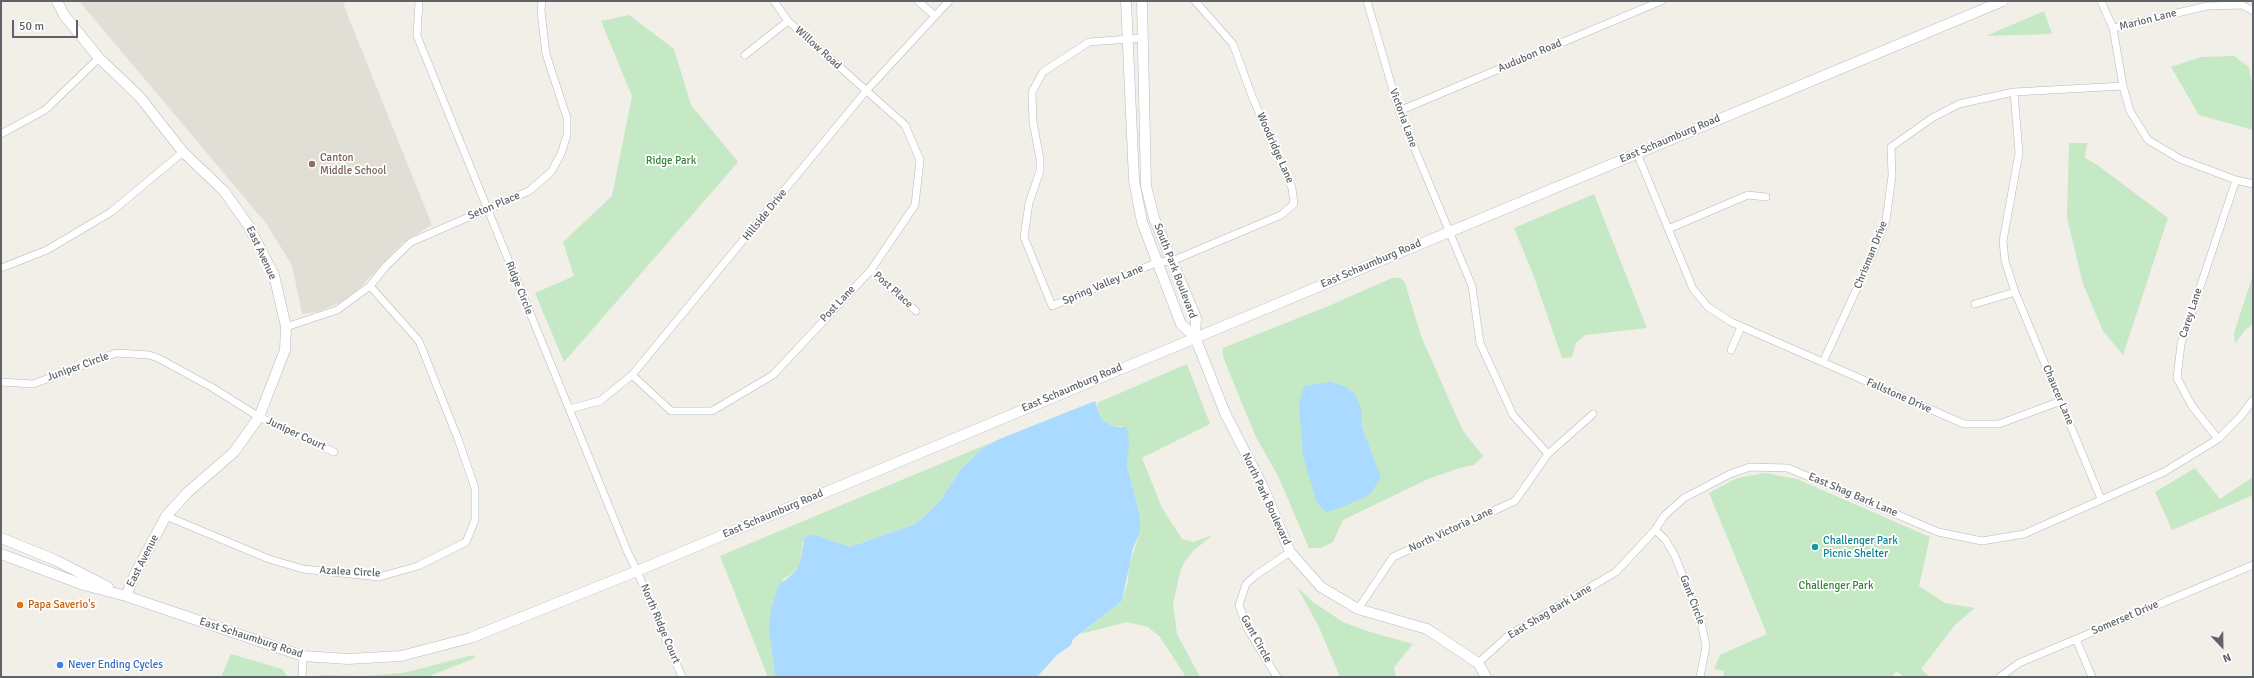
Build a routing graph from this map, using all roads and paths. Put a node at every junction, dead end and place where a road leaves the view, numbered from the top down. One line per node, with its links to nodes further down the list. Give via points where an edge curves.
1 (57, 1): 21 (main road, East Avenue, via 64,15)
2 (419, 1): 32 (street, Ridge Circle, via 417,36)
3 (542, 1): 32 (street, Seton Place, via 546,54 567,118 567,135 561,154 551,172 540,183 528,191)
4 (774, 1): 16 (street, Willow Road)
5 (918, 1): 15 (street)
6 (949, 1): 15 (street, Hillside Drive)
7 (1126, 1): 19 (main road, South Park Boulevard)
8 (1142, 1): 18 (main road, South Park Boulevard)
9 (1195, 1): 35 (street, Woodridge Lane, via 1232,44 1292,188 1294,204 1281,216)
10 (1366, 1): 25 (street, Victoria Lane)
11 (1661, 1): 25 (street, Audubon Road)
12 (2003, 1): 28 (main road, East Schaumburg Road)
13 (2101, 1): 17 (street)
14 (2253, 11): 17 (street, Marion Lane, via 2242,5 2207,6)
15 (934, 15): 23 (street, Hillside Drive)
16 (788, 21): 20 (street); 23 (street, Willow Road)
17 (2113, 28): 22 (street)
18 (1143, 38): 19 (street, Spring Valley Lane); 35 (main road, South Park Boulevard, via 1146,186 1152,211)
19 (1129, 39): 36 (main road, South Park Boulevard, via 1135,189 1142,222); 36 (street, Spring Valley Lane, via 1089,42 1043,72 1032,92 1033,122 1040,171 1029,203 1024,237 1052,306)
20 (745, 55)
21 (99, 58): 26 (street, via 45,110); 27 (main road, East Avenue, via 139,96)
22 (2123, 86): 24 (street, Chrisman Drive); 29 (street, via 2130,111 2148,140 2180,158)
23 (866, 91): 38 (street, Post Lane, via 905,125 920,160 915,205); 48 (street, Hillside Drive)
24 (2014, 92): 40 (street, Chaucer Lane, via 2019,153 2003,241 2005,261); 47 (street, Chrisman Drive, via 1959,104 1932,118 1891,147 1892,176 1886,220)
25 (1399, 111): 34 (street, Victoria Lane)
26 (1, 134)
27 (183, 152): 37 (street, via 111,212 47,250); 44 (main road, East Avenue, via 224,191 248,225 274,275)
28 (1637, 153): 33 (street, Fallstone Drive); 34 (main road, East Schaumburg Road)
29 (2236, 180): 30 (street); 55 (street, Carey Lane, via 2181,344 2177,378 2192,406)
30 (2253, 184)
31 (1766, 197): 33 (street, via 1748,195)
32 (488, 208): 39 (street, Seton Place, via 411,242); 52 (street, Ridge Circle)
33 (1668, 229): 43 (street, Fallstone Drive, via 1693,289 1708,307)
34 (1450, 231): 45 (main road, East Schaumburg Road); 57 (street, via 1472,286 1480,343 1513,415)
35 (1172, 261): 36 (street, Spring Valley Lane); 45 (main road, South Park Boulevard, via 1196,318)
36 (1158, 262): 45 (main road, South Park Boulevard, via 1181,324)
37 (1, 268)
38 (871, 270): 42 (street, Post Place); 48 (street, Post Lane, via 773,375 712,411 671,411)
39 (370, 286): 44 (street, Seton Place, via 337,310); 59 (street, Azalea Circle, via 419,341 458,439 475,488 475,520 466,542 418,566 379,576 303,569 269,559)
40 (2015, 292): 41 (street); 51 (street, Chaucer Lane)
41 (1975, 304)
42 (916, 311)
43 (1741, 326): 46 (street); 47 (street, Fallstone Drive)
44 (286, 327): 54 (main road, East Avenue, via 285,350)
45 (1195, 337): 62 (main road, North Park Boulevard, via 1225,412 1263,487); 65 (main road, East Schaumburg Road)
46 (1731, 350)
47 (1824, 362): 51 (street, Fallstone Drive, via 1964,424 2000,424)
48 (632, 376): 52 (street, Hillside Drive, via 600,401)
49 (1, 382): 54 (street, Juniper Circle, via 33,384 116,353 149,355 213,388)
50 (2253, 400): 55 (street, East Shag Bark Lane)
51 (2061, 401): 58 (street, Chaucer Lane)
52 (569, 409): 65 (street, Ridge Circle)
53 (1593, 414): 57 (street, North Victoria Lane)
54 (259, 417): 56 (street, Juniper Court); 59 (main road, East Avenue, via 234,452 188,492)
55 (2218, 438): 58 (street, East Shag Bark Lane, via 2164,472)
56 (334, 452)
57 (1548, 454): 67 (street, North Victoria Lane, via 1515,501 1393,557)
58 (2101, 499): 60 (street, East Shag Bark Lane, via 2024,534 1982,541 1938,532 1788,468 1750,467 1730,474 1684,498 1664,516)
59 (166, 516): 66 (main road, East Avenue)
60 (1655, 530): 70 (street, East Shag Bark Lane, via 1616,572 1509,635); 75 (street, Gant Circle, via 1665,539 1675,556 1701,622 1706,646)
61 (1, 538): 66 (main road, via 55,560)
62 (1290, 552): 67 (main road, North Park Boulevard, via 1321,587); 73 (street, Gant Circle, via 1246,584 1239,605 1247,628)
63 (1, 554): 66 (main road, via 84,585)
64 (2253, 565): 68 (street, Somerset Drive)
65 (637, 571): 69 (main road, East Schaumburg Road, via 470,638 408,654 348,659); 72 (street, North Ridge Court)
66 (126, 596): 69 (main road, East Schaumburg Road)
67 (1358, 609): 70 (main road, North Park Boulevard, via 1428,629)
68 (2076, 639): 76 (street, Somerset Drive, via 2019,663); 77 (street)
69 (303, 656): 71 (street)
70 (1478, 663): 74 (main road, North Park Boulevard)
71 (302, 677)
72 (682, 677)
73 (1277, 677)
74 (1486, 677)
75 (1700, 677)
76 (2000, 677)
77 (2092, 677)

